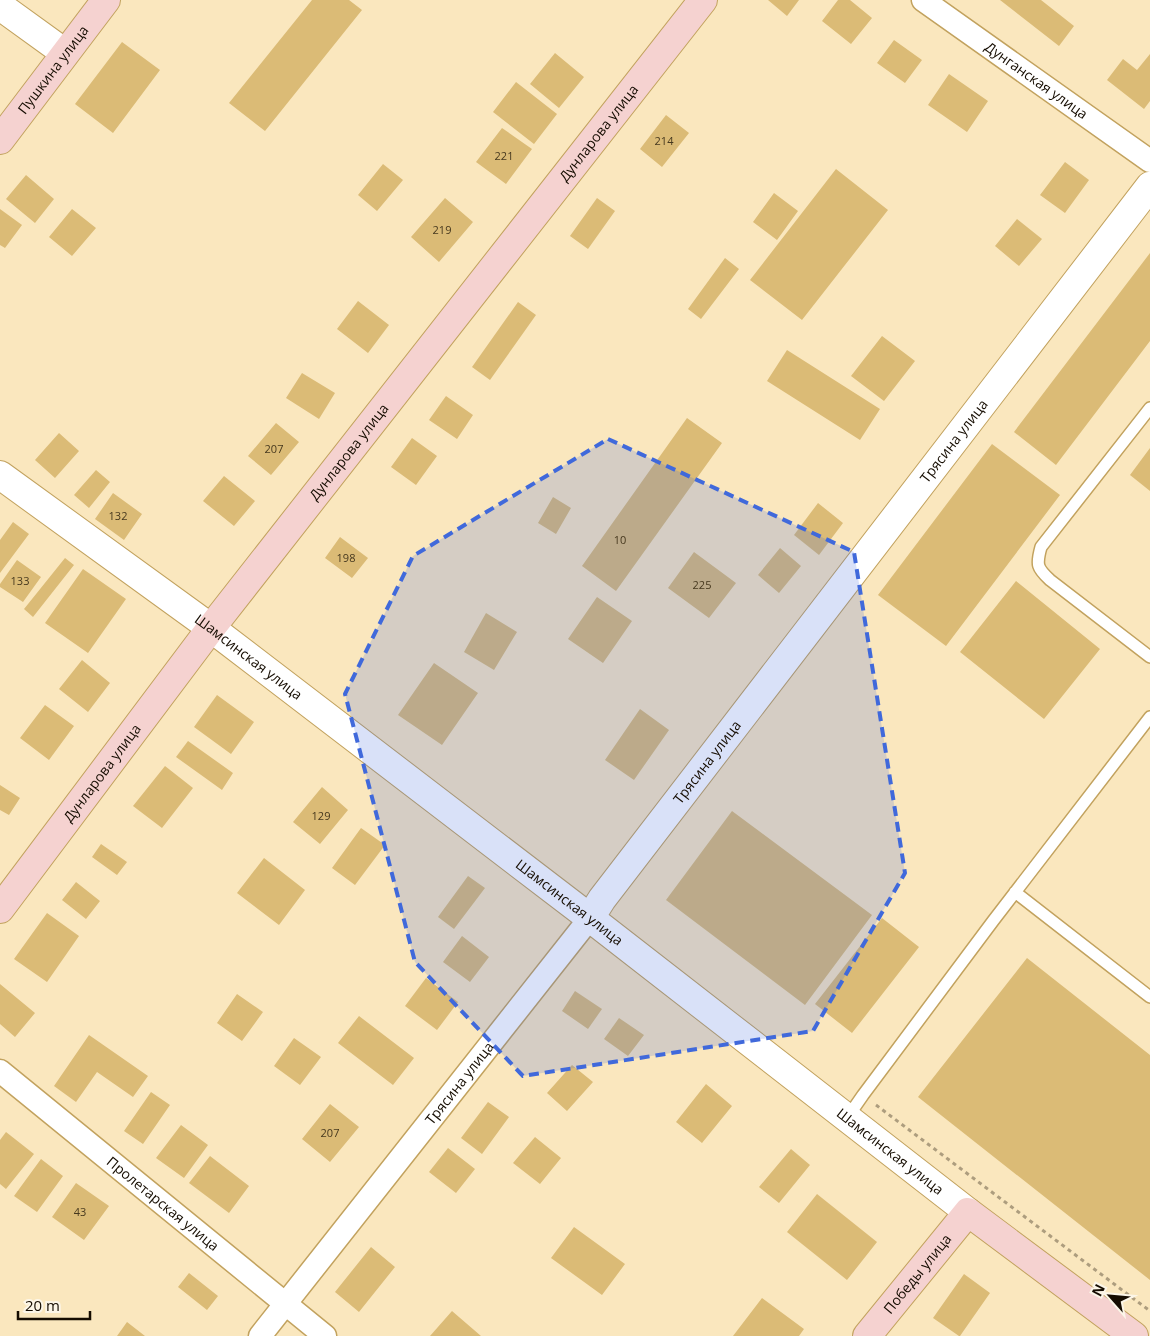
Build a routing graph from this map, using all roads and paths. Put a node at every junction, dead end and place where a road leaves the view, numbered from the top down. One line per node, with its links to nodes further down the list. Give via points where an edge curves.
1 (106, 0): 5 (main road, Пушкина улица)
2 (703, 0): 11 (main road, Дунларова улица)
3 (923, 0): 7 (street, Дунганская улица)
4 (0, 6): 5 (street)
5 (65, 52): 6 (main road, Пушкина улица)
6 (0, 140)
7 (1150, 161)
8 (1150, 186): 16 (street, Трясина улица)
9 (1150, 408): 12 (lane, via 1041,547 1038,560 1039,570 1050,580)
10 (0, 475): 11 (street, Шамсинская улица)
11 (210, 628): 15 (main road, Дунларова улица); 16 (street, Шамсинская улица)
12 (1150, 657)
13 (1150, 717): 14 (lane)
14 (1016, 892): 17 (lane); 19 (lane)
15 (0, 909)
16 (590, 918): 19 (street, Шамсинская улица); 21 (street, Трясина улица)
17 (1150, 997)
18 (0, 1072): 21 (street, Пролетарская улица)
19 (847, 1118): 20 (street, Шамсинская улица)
20 (968, 1212): 24 (main road, Победы улица); 25 (main road, Шамсинская улица)
21 (285, 1304): 22 (street, Трясина улица); 23 (street, Пролетарская улица)
22 (260, 1336)
23 (325, 1336)
24 (867, 1336)
25 (1134, 1336)

